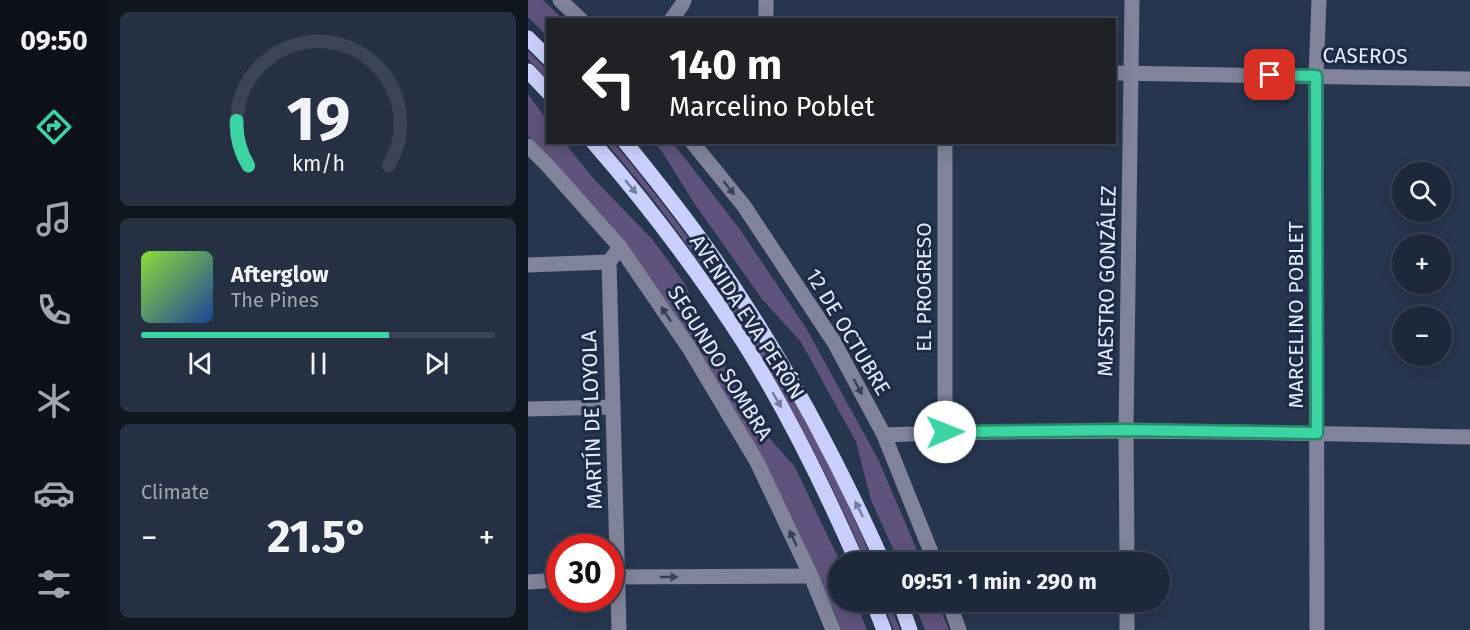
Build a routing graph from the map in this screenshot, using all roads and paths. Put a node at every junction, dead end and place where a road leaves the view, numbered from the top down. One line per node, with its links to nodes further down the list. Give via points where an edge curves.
1 (560, 0): 6 (street)
2 (684, 0): 7 (street)
3 (766, 0): 8 (street)
4 (1132, 0): 13 (street, MAESTRO GONZÁLEZ)
5 (1319, 0): 14 (street, MARCELINO POBLET)
6 (578, 18)
7 (672, 18)
8 (766, 18)
9 (528, 38): 10 (main road)
10 (546, 56)
11 (528, 71): 16 (main road)
12 (1116, 73): 13 (street, CASEROS)
13 (1131, 74): 14 (street, CASEROS); 27 (street, MAESTRO GONZÁLEZ)
14 (1316, 76): 15 (street, CASEROS); 29 (street, MARCELINO POBLET)
15 (1470, 79)
16 (546, 90)
17 (595, 144): 33 (main road, AVENIDA EVA PERÓN, one-way to 33, via 654,215 744,343 781,406)
18 (627, 144): 34 (main road, AVENIDA EVA PERÓN, one-way to 18, via 808,409 764,334 714,258)
19 (695, 144): 30 (street, 12 DE OCTUBRE, one-way to 30, via 744,206 834,342)
20 (945, 144): 28 (street, EL PROGRESO)
21 (528, 146): 22 (street, SEGUNDO SOMBRA)
22 (620, 248): 23 (street); 37 (street, SEGUNDO SOMBRA, one-way to 22, via 757,462 689,348)
23 (609, 262): 24 (street); 25 (street, MARTÍN DE LOYOLA)
24 (528, 265)
25 (612, 406): 26 (street); 32 (street, MARTÍN DE LOYOLA)
26 (528, 409)
27 (1126, 430): 28 (street); 29 (street); 36 (street, MAESTRO GONZÁLEZ)
28 (945, 432): 30 (street)
29 (1317, 433): 31 (street); 52 (street, MARCELINO POBLET)
30 (884, 435): 35 (street, 12 DE OCTUBRE)
31 (1470, 437)
32 (613, 534)
33 (852, 552)
34 (878, 552)
35 (931, 552)
36 (1127, 552)
37 (811, 576): 38 (street, one-way to 37); 47 (street, SEGUNDO SOMBRA)
38 (624, 577)
39 (546, 581): 40 (street)
40 (528, 582)
41 (617, 612): 46 (street, MARTÍN DE LOYOLA)
42 (877, 612): 48 (main road)
43 (904, 612): 49 (main road)
44 (953, 612): 50 (street)
45 (1127, 612): 51 (street)
46 (619, 630)
47 (833, 630)
48 (884, 630)
49 (910, 630)
50 (959, 630)
51 (1127, 630)
52 (1317, 630)

